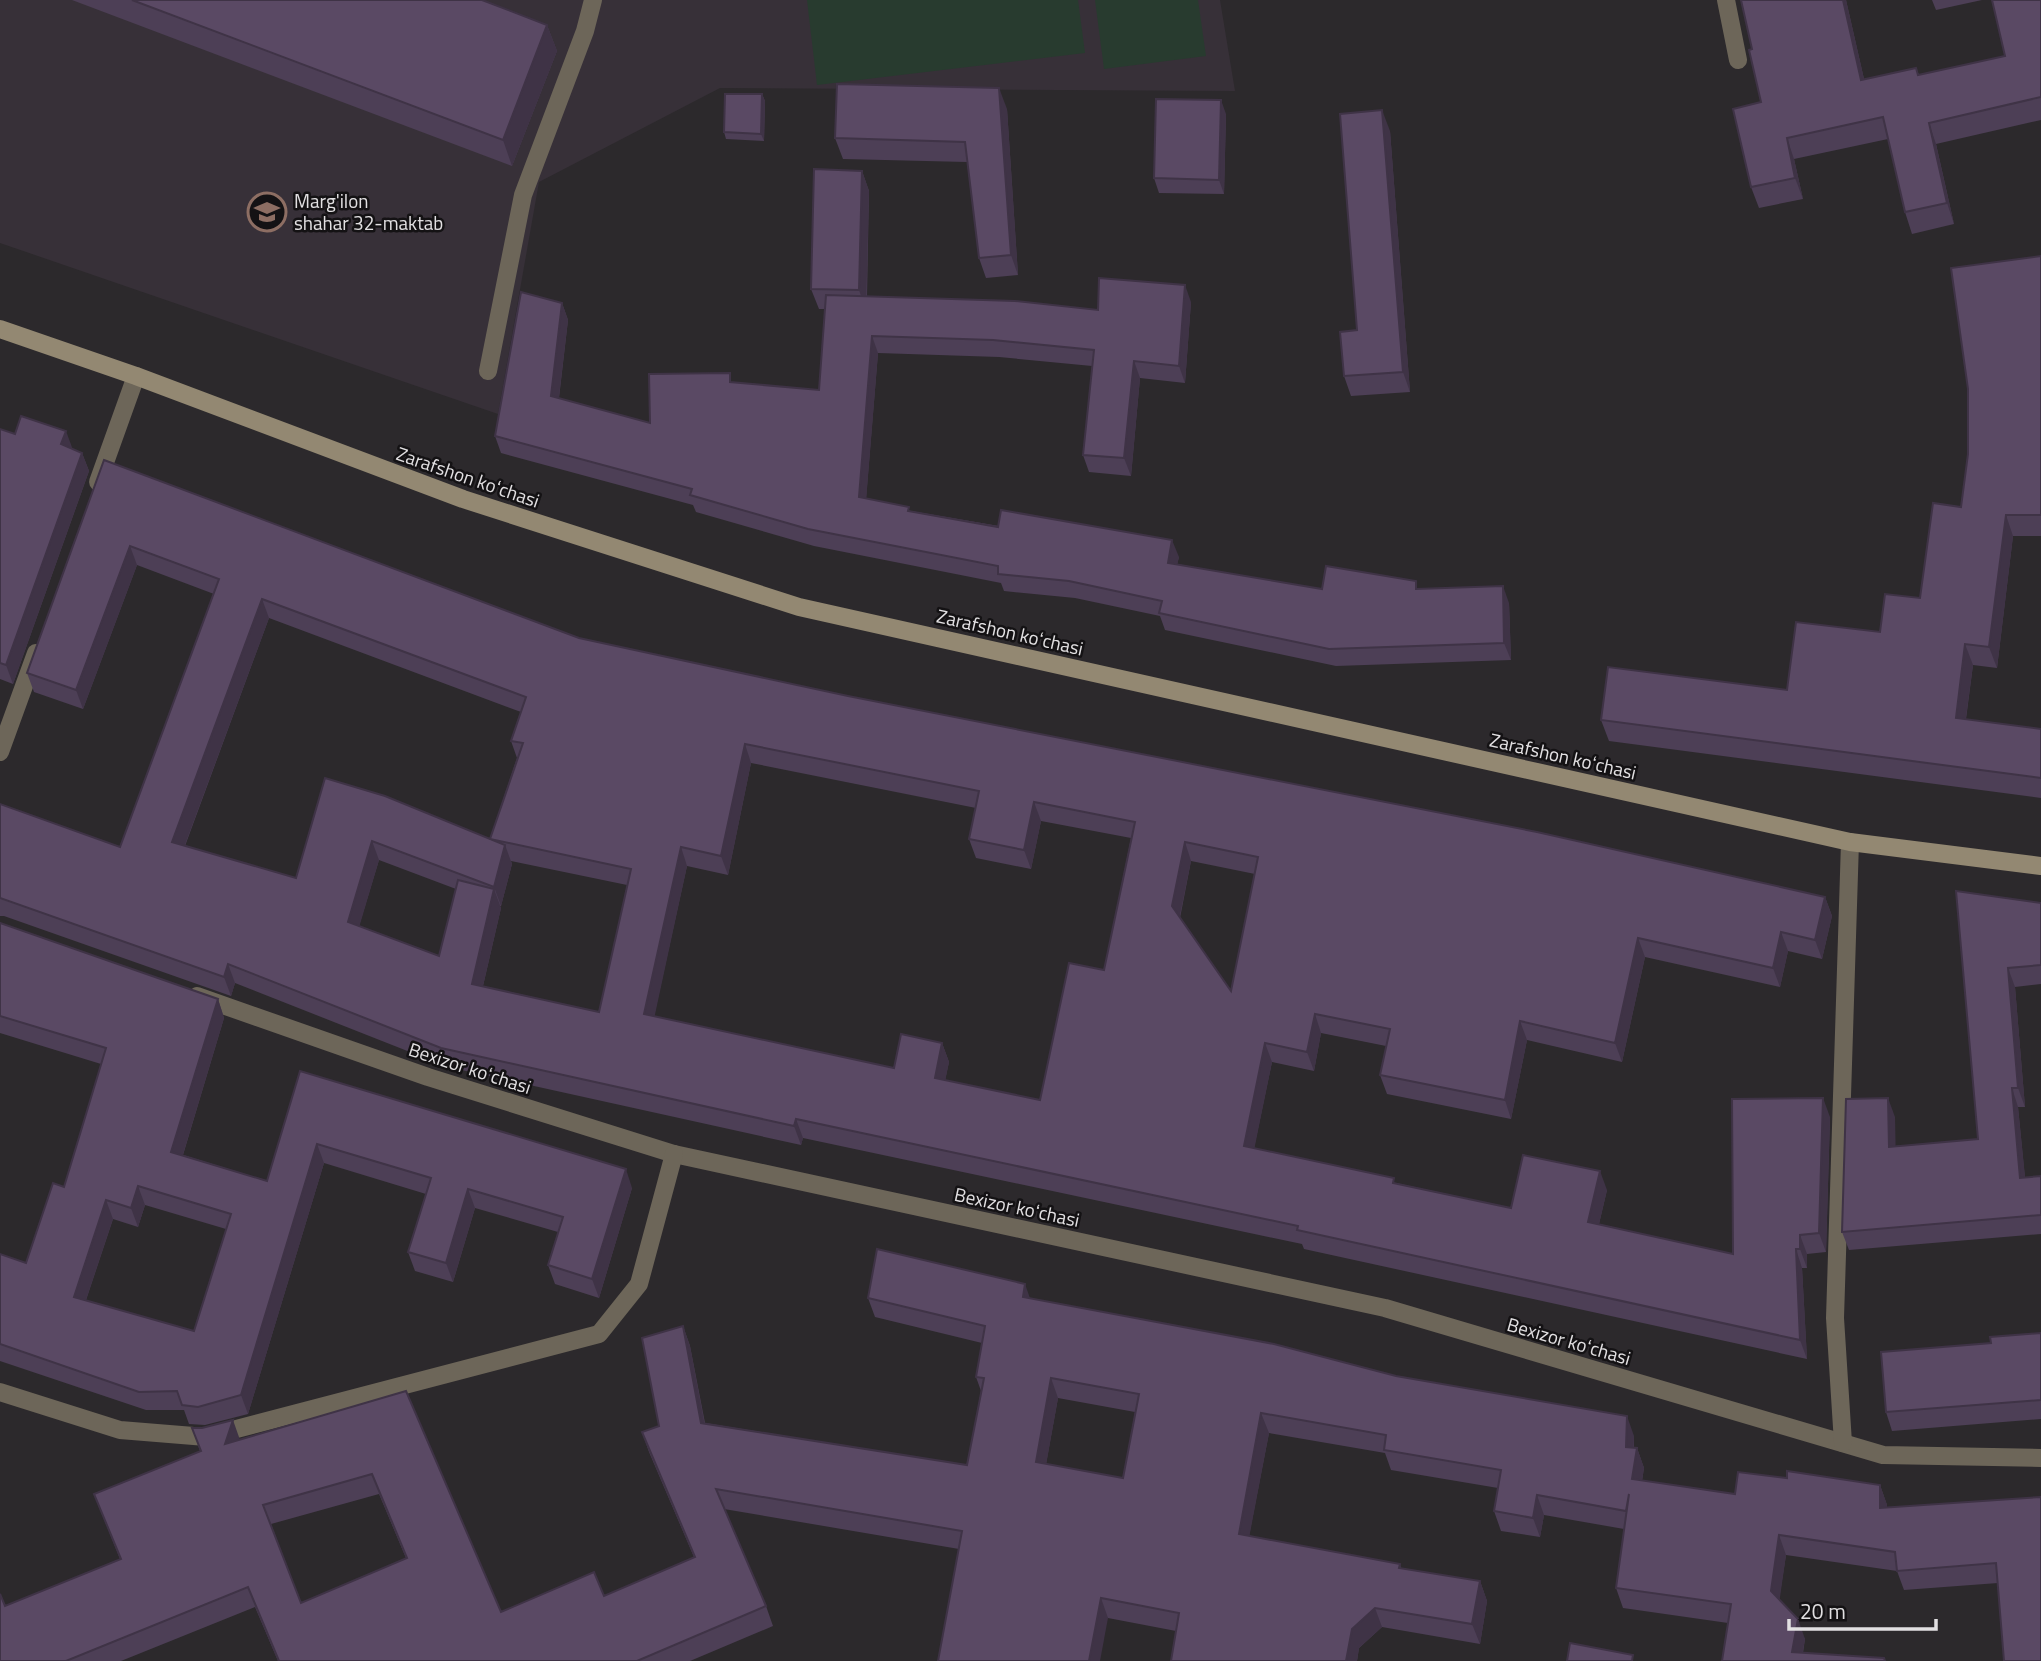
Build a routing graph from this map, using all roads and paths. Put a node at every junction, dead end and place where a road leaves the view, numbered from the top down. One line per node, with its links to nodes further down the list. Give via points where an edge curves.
1 (593, 0): 5 (street, via 523,195)
2 (1726, 0): 3 (street)
3 (1738, 60)
4 (0, 329): 6 (main road, Zarafshon koʻchasi)
5 (488, 371)
6 (136, 376): 7 (street); 10 (main road, Zarafshon koʻchasi, via 463,499 799,607)
7 (94, 493)
8 (42, 635): 9 (street)
9 (0, 752)
10 (1850, 842): 11 (main road, Zarafshon koʻchasi); 15 (street, via 1835,1318)
11 (2041, 866)
12 (182, 990): 13 (street, Bexizor koʻchasi, via 428,1077)
13 (674, 1154): 14 (street, via 639,1284 599,1335 206,1437 120,1430); 15 (street, Bexizor koʻchasi, via 1385,1308)
14 (0, 1392)
15 (1843, 1443): 16 (street, Bexizor koʻchasi, via 1883,1455)
16 (2041, 1458)

